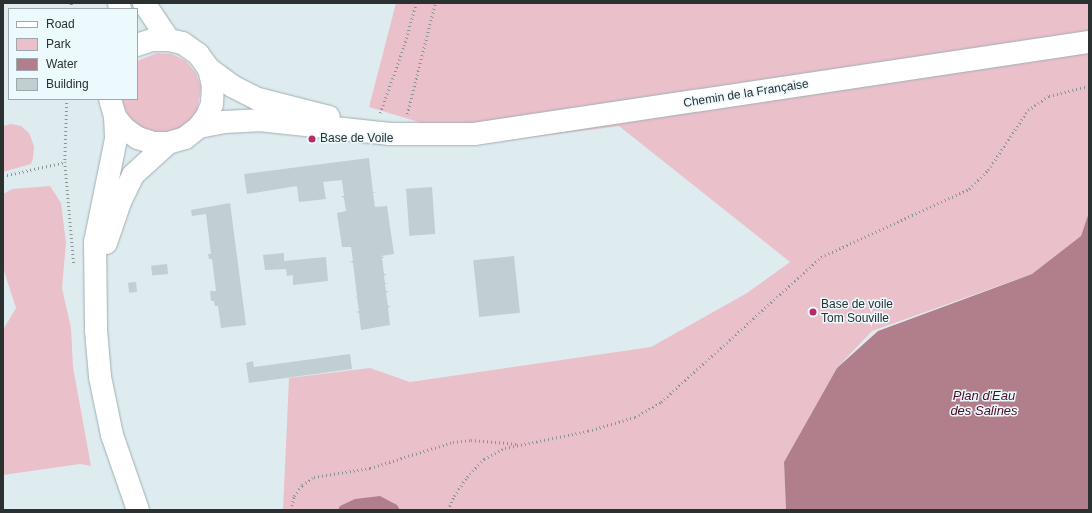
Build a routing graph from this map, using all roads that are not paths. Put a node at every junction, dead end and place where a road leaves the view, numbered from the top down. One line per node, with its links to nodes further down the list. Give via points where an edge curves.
1 (144, 3): 2 (street)
2 (169, 40): 4 (street, via 152,40); 5 (street, via 194,51)
3 (1089, 42): 8 (street, Chemin de la Française, via 512,129 458,135)
4 (138, 45)
5 (208, 69): 7 (street, via 213,86 213,99 207,116); 8 (street, Chemin de la Française, via 232,86 258,99)
6 (112, 108): 9 (street, via 125,129 138,138 152,143); 10 (street, via 116,139 95,242)
7 (199, 127): 8 (street, Chemin de la Française, via 224,122 259,120); 9 (street, via 185,138)
8 (402, 134)
9 (168, 143): 10 (street, via 139,168 124,193 104,248)
10 (95, 295): 11 (street, via 100,377 112,435)
11 (124, 473): 12 (street); 13 (street)
12 (138, 510)
13 (150, 510)

